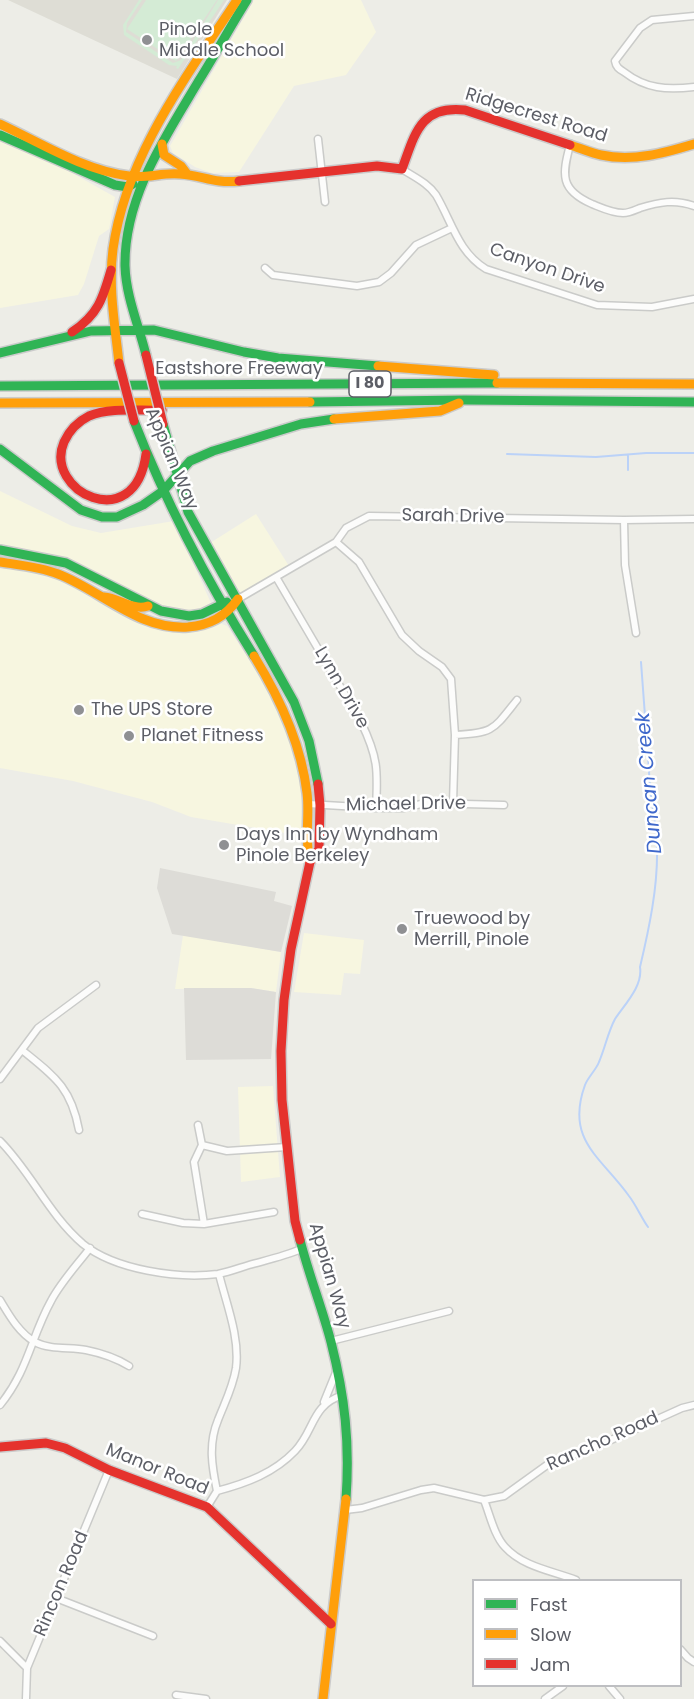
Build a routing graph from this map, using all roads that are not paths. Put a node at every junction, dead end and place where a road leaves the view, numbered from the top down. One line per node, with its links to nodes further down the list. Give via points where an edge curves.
1 (237, 0): 14 (main road, Appian Way, via 164,117)
2 (247, 0): 8 (main road, Appian Way)
3 (694, 16): 4 (street, via 652,20 640,28 615,61 617,67 642,84)
4 (694, 87)
5 (0, 124): 14 (main road, Canyon Drive, via 94,166)
6 (0, 135): 16 (main road)
7 (318, 138): 12 (street)
8 (162, 144): 13 (main road, Canyon Drive, via 164,155); 15 (main road, Appian Way)
9 (694, 144): 10 (main road, Ridgecrest Road, via 634,158 601,155)
10 (570, 145): 11 (main road, Ridgecrest Road, via 465,110 442,109 423,121); 20 (street, via 564,176 570,190 580,199 623,213 663,202)
11 (402, 169): 12 (main road, Canyon Drive, via 377,166); 21 (street, Canyon Drive, via 431,189)
12 (322, 172): 13 (main road, Canyon Drive, via 224,183); 19 (street)
13 (187, 174): 15 (main road, Canyon Drive)
14 (132, 177): 15 (main road, Canyon Drive); 17 (main road, Appian Way)
15 (145, 177): 17 (main road); 26 (main road, Appian Way, via 129,225 125,252 128,290)
16 (105, 181): 17 (main road); 18 (main road)
17 (128, 187): 18 (main road, Appian Way)
18 (125, 199): 23 (main road, Appian Way)
19 (325, 202)
20 (694, 206)
21 (452, 228): 22 (street, via 416,245 386,278 363,286 273,275); 24 (street, Canyon Drive, via 469,256 486,269 588,303 641,308)
22 (266, 268)
23 (111, 270): 25 (main road, Appian Way); 27 (main road, via 95,315 86,324)
24 (694, 299)
25 (116, 329): 26 (main road); 27 (main road); 37 (main road, Appian Way, bridge, via 119,363)
26 (141, 329): 29 (main road, via 278,358 472,374 553,376); 38 (main road, Appian Way, bridge)
27 (48, 342): 28 (main road)
28 (0, 353)
29 (575, 382): 30 (main road, Eastshore Freeway / I 80); 31 (main road, Eastshore Freeway / I 80)
30 (694, 384)
31 (0, 386)
32 (465, 400): 33 (main road, Eastshore Freeway / I 80); 35 (main road, Eastshore Freeway / I 80); 38 (main road, via 440,411 301,424 213,451 190,461)
33 (694, 402)
34 (0, 403): 35 (main road, Eastshore Freeway / I 80)
35 (225, 404): 37 (main road, via 93,415 82,420 66,437 62,468 72,485 85,496 100,501 115,499 137,483)
36 (0, 449): 39 (main road, via 70,503 102,517 128,513)
37 (146, 454): 39 (main road, Appian Way)
38 (177, 476): 39 (main road); 49 (main road, Appian Way, via 188,512)
39 (163, 491): 50 (main road, Appian Way)
40 (694, 519): 41 (street, Sarah Drive)
41 (624, 520): 42 (street, Sarah Drive, via 369,516 346,528); 53 (street, via 625,565)
42 (336, 542): 45 (street, Sarah Drive); 55 (street, via 359,562 402,635 451,679)
43 (0, 550): 47 (main road, via 66,563)
44 (0, 562): 46 (main road)
45 (276, 577): 49 (street, Sarah Drive); 60 (street, Lynn Drive, via 371,742 378,770)
46 (68, 579): 47 (main road, via 106,590); 48 (main road)
47 (112, 587): 51 (main road)
48 (102, 597): 51 (main road, via 115,597 135,608); 52 (main road, via 141,620 176,628 204,625)
49 (238, 599): 50 (main road); 52 (main road); 58 (main road, Appian Way, via 294,702 313,756)
50 (224, 603): 51 (main road, via 189,616); 52 (main road, Appian Way)
51 (148, 606)
52 (229, 613): 57 (main road, Appian Way, via 285,712 301,758)
53 (636, 633)
54 (517, 700): 55 (street, via 496,726 481,734)
55 (455, 735): 56 (street)
56 (453, 803): 59 (street, Michael Drive); 60 (street, Michael Drive)
57 (308, 804): 58 (street, Michael Drive); 61 (main road, Appian Way, via 306,851)
58 (320, 805): 60 (street, Michael Drive); 61 (main road, Appian Way, via 319,849)
59 (504, 805)
60 (376, 808)
61 (310, 862): 69 (main road, Appian Way, via 284,1000 282,1089)
62 (96, 985): 63 (street, via 38,1028)
63 (22, 1050): 64 (street); 66 (street, via 53,1075 69,1096)
64 (0, 1079)
65 (198, 1125): 68 (street)
66 (79, 1130)
67 (0, 1141): 73 (street, via 59,1219)
68 (202, 1145): 69 (street, via 227,1151); 72 (street, via 194,1162)
69 (287, 1147): 74 (main road, Appian Way)
70 (274, 1212): 72 (street)
71 (142, 1214): 72 (street)
72 (204, 1224)
73 (90, 1248): 75 (street, via 154,1272); 79 (street, via 52,1299)
74 (301, 1249): 75 (street); 78 (main road, Appian Way)
75 (219, 1274): 88 (street, via 236,1343 236,1366 231,1393 217,1421 212,1443 211,1465)
76 (0, 1300): 79 (street, via 14,1322)
77 (449, 1311): 78 (street)
78 (331, 1341): 81 (main road, Appian Way)
79 (35, 1342): 80 (street, via 86,1350); 83 (street, via 13,1388)
80 (129, 1366)
81 (337, 1370): 82 (main road, Appian Way); 85 (street)
82 (343, 1395): 85 (street, via 330,1399); 91 (main road, Appian Way, via 348,1466)
83 (0, 1405)
84 (694, 1405): 89 (street, Rancho Road, via 563,1457 504,1496)
85 (322, 1408): 88 (street, via 297,1449 276,1468 248,1483)
86 (0, 1447): 87 (main road, Manor Road, via 46,1443)
87 (109, 1470): 90 (main road, Manor Road); 93 (street, Rincon Road)
88 (217, 1491): 90 (street)
89 (484, 1500): 91 (street, via 434,1488); 92 (street, via 505,1547 535,1567)
90 (207, 1507): 94 (main road, Manor Road)
91 (345, 1510): 94 (main road, Appian Way)
92 (570, 1579)
93 (56, 1598): 95 (street); 99 (street, Rincon Road)
94 (331, 1624): 105 (main road, Appian Way)
95 (153, 1636)
96 (0, 1641): 99 (street)
97 (682, 1650): 98 (street)
98 (694, 1662)
99 (27, 1668): 103 (street, Rincon Road)
100 (562, 1687): 106 (street)
101 (610, 1687): 107 (street)
102 (176, 1695): 104 (street)
103 (26, 1699)
104 (206, 1699)
105 (323, 1699)
106 (545, 1699)
107 (620, 1699)

